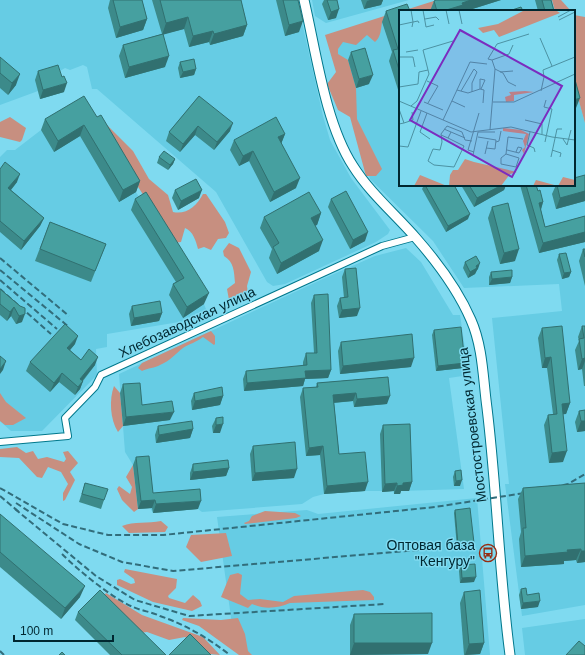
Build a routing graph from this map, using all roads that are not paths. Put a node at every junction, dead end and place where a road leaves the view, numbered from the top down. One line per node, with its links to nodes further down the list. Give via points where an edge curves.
1 (304, 0): 2 (main road, Мостостроевская улица, via 339,141 364,182)
2 (416, 237): 3 (street, Хлебозаводская улица, via 382,246 101,376 95,387 64,418 68,436); 4 (main road, Мостостроевская улица, via 455,289 472,322 479,349 492,449)
3 (0, 442)
4 (510, 655)

